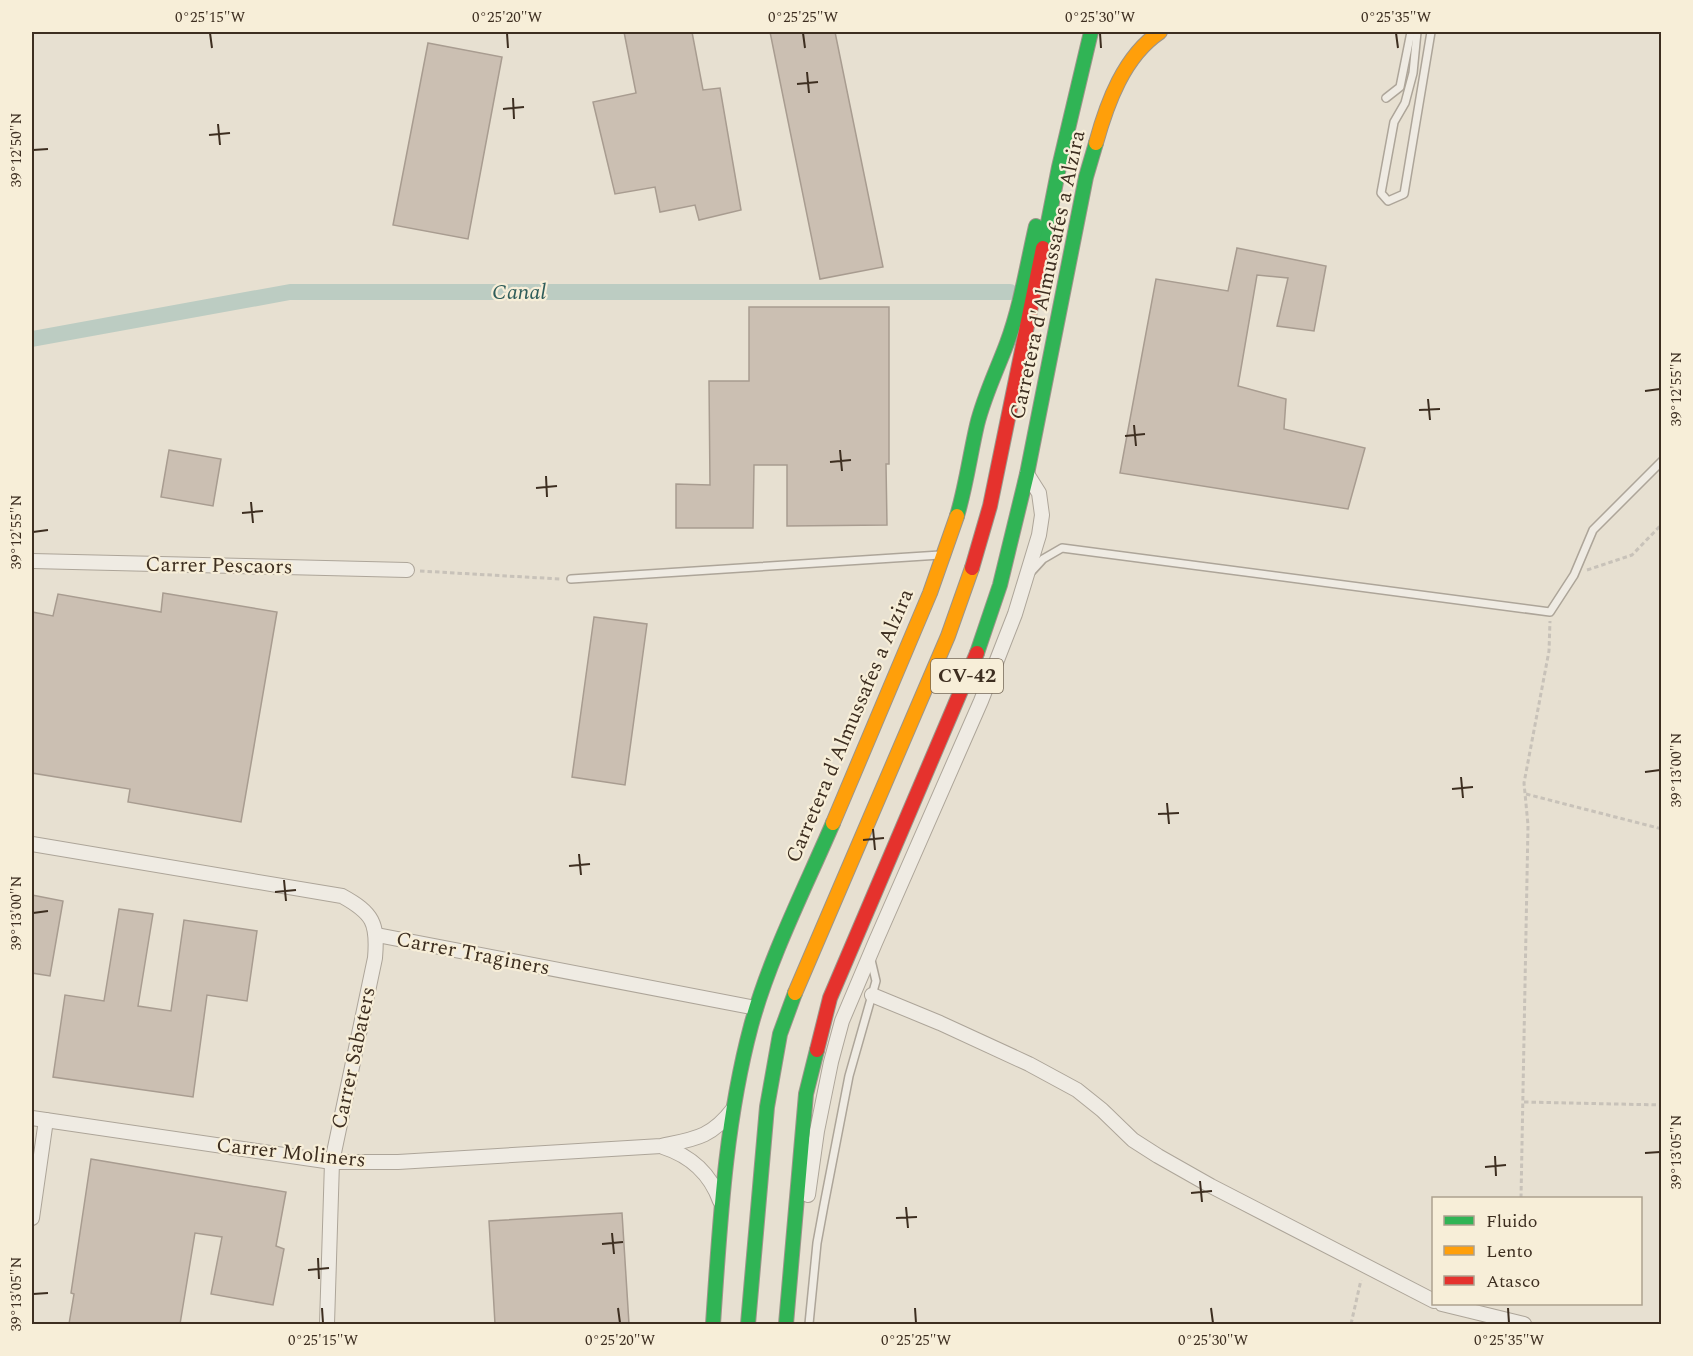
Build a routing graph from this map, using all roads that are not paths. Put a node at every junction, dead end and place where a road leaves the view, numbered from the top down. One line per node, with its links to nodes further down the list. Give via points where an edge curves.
1 (1091, 32): 7 (main road, Carretera d'Almussafes a Alzira / CV-42)
2 (1160, 32): 9 (main road, Carretera d'Almussafes a Alzira / CV-42, via 1145,42 1120,78 1101,124 1086,177)
3 (1411, 32): 6 (lane, via 1401,87)
4 (1417, 32): 5 (lane, via 1413,72 1405,103 1394,122 1380,193 1388,201 1404,194)
5 (1431, 32)
6 (1386, 98)
7 (1062, 150): 10 (main road, Carretera d'Almussafes a Alzira, via 1040,210 1018,307 990,382 965,488); 32 (main road, Carretera d'Almussafes a Alzira / CV-42, via 990,506 970,576 780,1034 767,1107)
8 (1662, 461): 14 (lane, via 1593,530 1574,575 1550,612 1062,548 1043,558)
9 (1027, 474): 14 (street, Carretera d'Almussafes a Alzira, via 1039,493 1042,515); 27 (main road, Carretera d'Almussafes a Alzira / CV-42, via 1000,585 977,652 830,998 806,1094)
10 (943, 555): 13 (lane); 19 (main road, Carretera d'Almussafes a Alzira)
11 (32, 561): 12 (street, Carrer Pescaors)
12 (407, 570)
13 (571, 579)
14 (1024, 579): 17 (street, Carretera d'Almussafes a Alzira, via 1015,614 981,701)
15 (32, 844): 16 (street, Carrer Traginers, via 342,896 359,905 372,920)
16 (377, 935): 19 (street, Carrer Traginers); 24 (street, Carrer Sabaters)
17 (870, 954): 18 (lane, via 876,981); 27 (street, Carretera d'Almussafes a Alzira, via 842,1021 817,1131 806,1206)
18 (872, 995): 28 (street, via 1020,1059 1077,1090 1133,1140 1158,1156); 34 (lane, via 849,1076 824,1205)
19 (756, 1008): 20 (main road, Carretera d'Almussafes a Alzira)
20 (733, 1109): 23 (street, Carrer Moliners, via 709,1133); 25 (main road, Carretera d'Almussafes a Alzira)
21 (32, 1118): 22 (street, Carrer Moliners)
22 (46, 1120): 24 (street, Carrer Moliners); 26 (street)
23 (661, 1146): 24 (street, Carrer Moliners, via 398,1162); 25 (street, Carrer Moliners, via 696,1163 714,1187)
24 (332, 1162): 30 (street, Carrer Sabaters)
25 (722, 1209): 31 (main road, Carretera d'Almussafes a Alzira)
26 (32, 1218)
27 (795, 1230): 33 (main road, Carretera d'Almussafes a Alzira / CV-42)
28 (1432, 1300)
29 (1446, 1305): 35 (street)
30 (327, 1324)
31 (712, 1324)
32 (748, 1324)
33 (786, 1324)
34 (809, 1324)
35 (1524, 1324)

